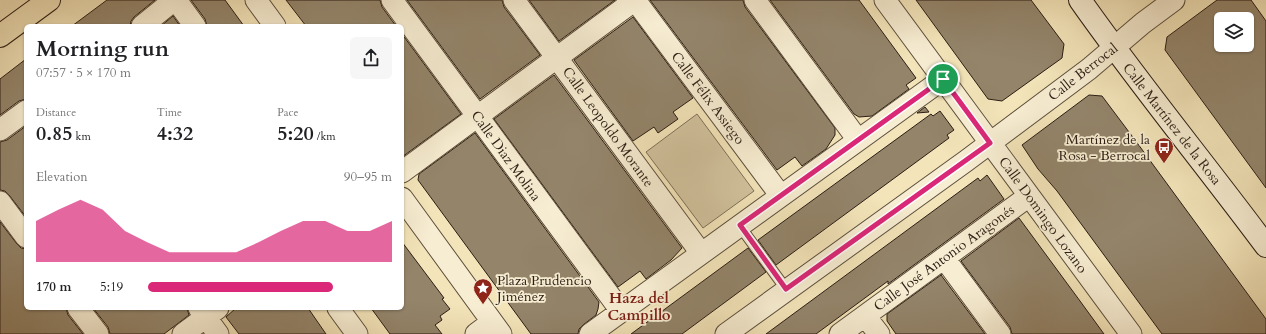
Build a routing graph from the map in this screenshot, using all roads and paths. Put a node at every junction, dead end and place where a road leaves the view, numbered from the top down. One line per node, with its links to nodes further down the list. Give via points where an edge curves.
1 (49, 0): 14 (main road)
2 (175, 0): 11 (street); 12 (street)
3 (256, 0): 13 (street)
4 (392, 0): 19 (street, Calle Diaz Molina)
5 (514, 0): 16 (street, Calle Leopoldo Morante)
6 (635, 0): 16 (street); 24 (street, Calle Félix Assiego)
7 (755, 0): 21 (street)
8 (885, 0): 17 (street, Calle Domingo Lozano)
9 (1080, 0): 15 (main road, Calle Martínez de la Rosa)
10 (1174, 0): 15 (street, Calle Berrocal)
11 (145, 24)
12 (193, 24)
13 (274, 24)
14 (0, 36)
15 (1113, 48): 22 (street, Calle Berrocal); 30 (main road, Calle Martínez de la Rosa)
16 (557, 57): 19 (street); 31 (street, Calle Leopoldo Morante)
17 (943, 79): 21 (street); 22 (street, Calle Domingo Lozano)
18 (24, 112): 20 (street)
19 (477, 116): 23 (street); 37 (street, Calle Diaz Molina)
20 (0, 130)
21 (858, 140): 24 (street)
22 (990, 143): 25 (street, Calle Domingo Lozano); 33 (street, Calle Berrocal)
23 (404, 171)
24 (781, 196): 28 (street)
25 (1029, 196): 32 (street, Calle José Antonio Aragonés); 49 (street, Calle Domingo Lozano)
26 (404, 201): 39 (street)
27 (0, 202): 29 (street)
28 (740, 225): 31 (street); 33 (lane)
29 (24, 234)
30 (1266, 246)
31 (701, 254): 37 (street)
32 (944, 258): 38 (street, Calle José Antonio Aragonés); 48 (street)
33 (786, 289): 45 (street, Calle Berrocal)
34 (80, 310): 40 (street)
35 (339, 310): 43 (street)
36 (208, 311): 41 (street); 42 (street)
37 (621, 311): 44 (street)
38 (866, 316): 46 (street, Calle José Antonio Aragonés); 47 (street)
39 (490, 330)
40 (98, 334)
41 (183, 334)
42 (218, 334)
43 (357, 334)
44 (590, 334)
45 (726, 334)
46 (840, 334)
47 (879, 334)
48 (1000, 334)
49 (1131, 334)

